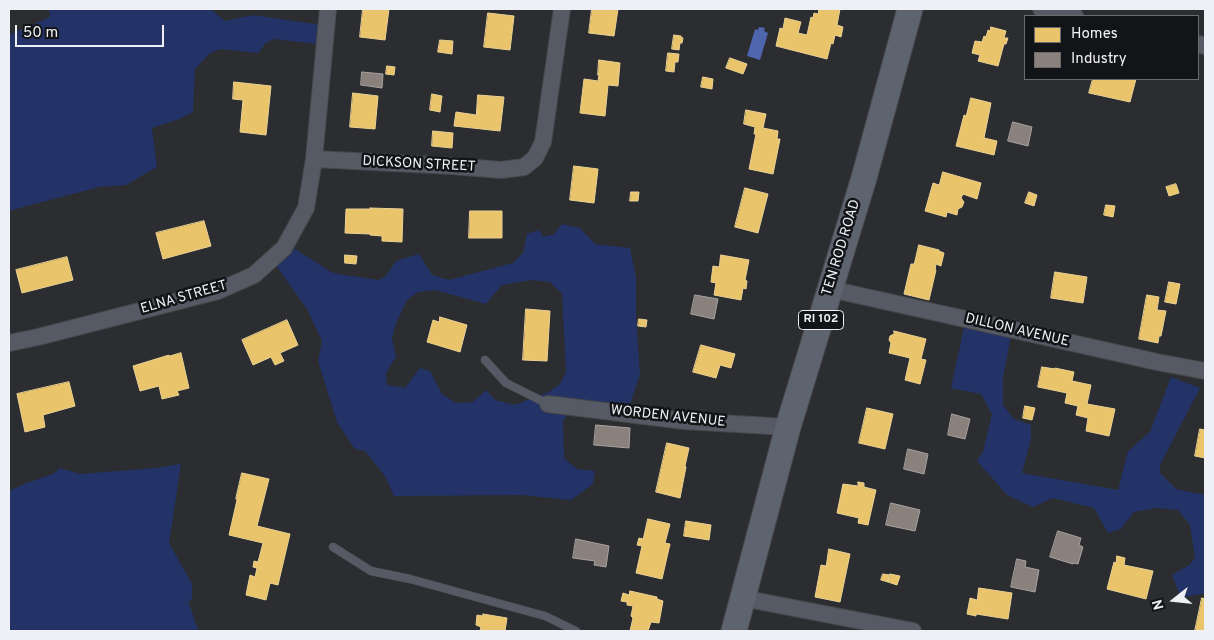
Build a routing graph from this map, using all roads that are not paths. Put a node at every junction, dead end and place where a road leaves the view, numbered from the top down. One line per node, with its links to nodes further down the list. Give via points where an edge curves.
1 (328, 9): 6 (street, ELNA STREET)
2 (562, 9): 6 (street, DICKSON STREET, via 543,142 535,158 524,167 501,170)
3 (910, 9): 7 (main road, TEN ROD ROAD / RI 102)
4 (1041, 9): 5 (street)
5 (1070, 15)
6 (314, 159): 8 (street, ELNA STREET, via 306,208 284,248 254,274 218,291)
7 (830, 289): 10 (street, DILLON AVENUE); 12 (main road, TEN ROD ROAD / RI 102)
8 (9, 343)
9 (485, 360): 11 (lane, via 506,383)
10 (1205, 371)
11 (548, 404): 12 (street, WORDEN AVENUE, via 684,421)
12 (788, 428): 14 (main road, TEN ROD ROAD / RI 102)
13 (333, 546): 15 (lane, via 371,571 546,616)
14 (742, 598): 16 (main road, TEN ROD ROAD / RI 102); 17 (street)
15 (576, 631)
16 (734, 631)
17 (913, 631)

